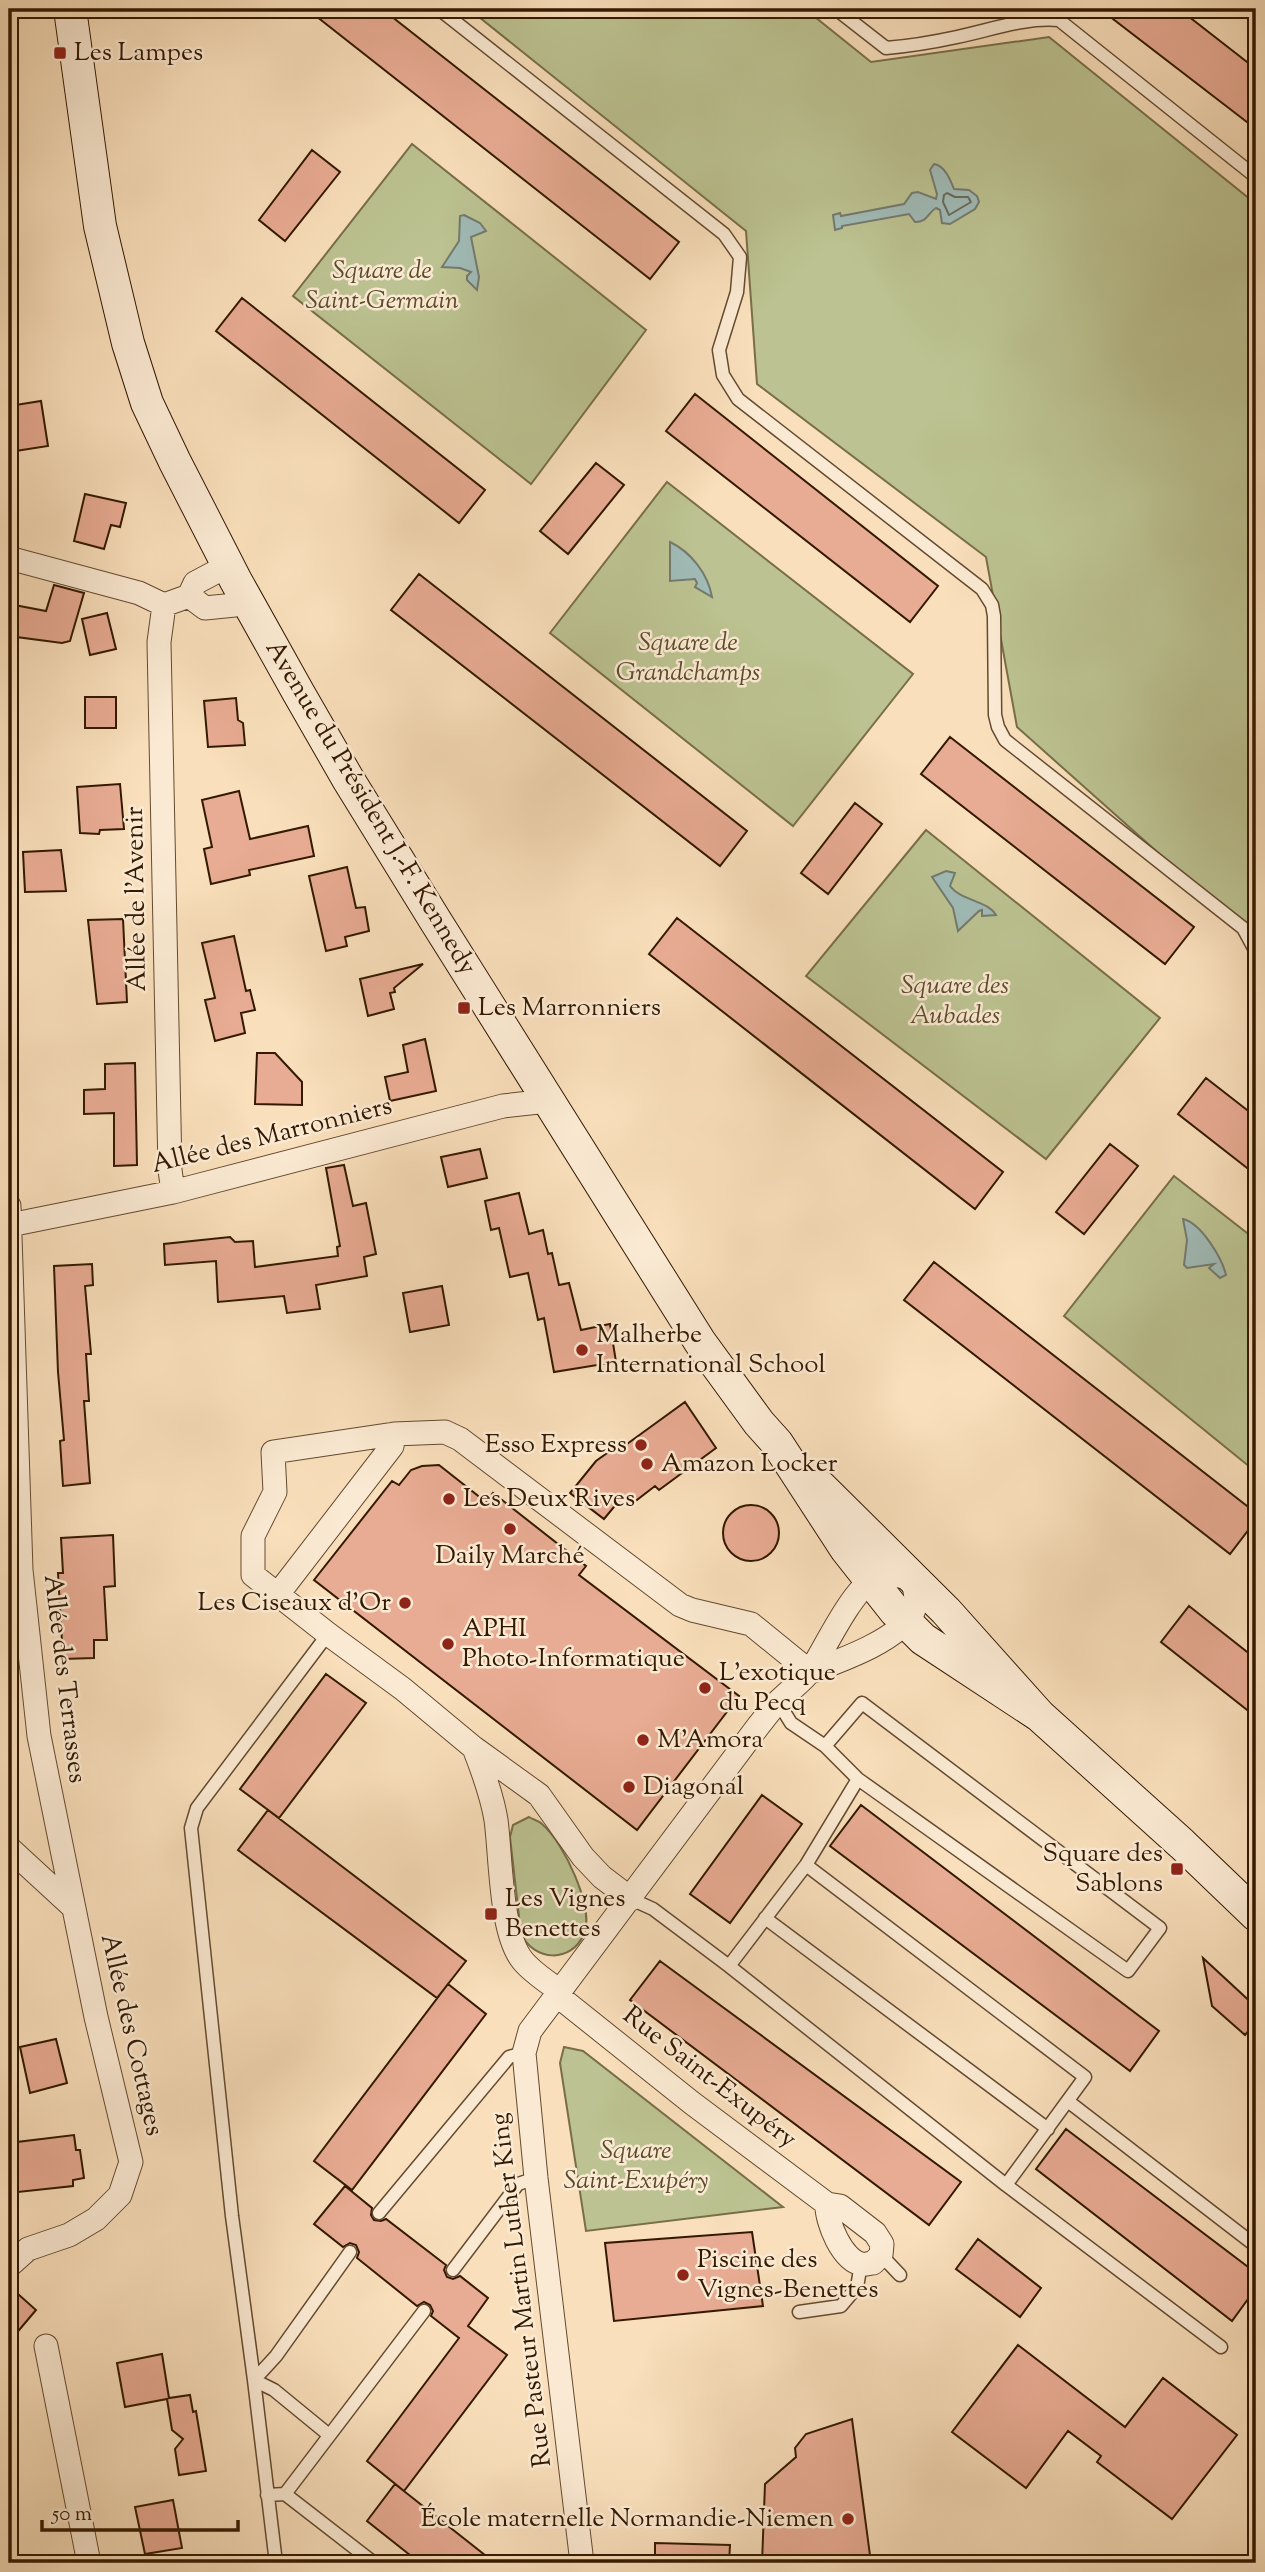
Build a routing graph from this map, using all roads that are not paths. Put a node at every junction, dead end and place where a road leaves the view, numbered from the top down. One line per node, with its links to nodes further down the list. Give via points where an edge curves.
1 (70, 9): 5 (main road, Avenue du Président J.-F. Kennedy)
2 (88, 9): 5 (main road, Avenue du Président J.-F. Kennedy)
3 (439, 9): 12 (lane, via 724,234 740,257 737,292 719,350 723,374 738,399 982,589 995,616 995,715 1004,740 1243,928)
4 (836, 9): 6 (lane, via 886,48 1059,20)
5 (85, 113): 8 (main road, Avenue du Président J.-F. Kennedy, via 100,226 128,344 147,403)
6 (1256, 177)
7 (9, 558): 11 (street, via 139,593)
8 (229, 565): 9 (street, via 195,583); 10 (main road, Avenue du Président J.-F. Kennedy)
9 (189, 596): 10 (street, via 205,608 235,605); 11 (street)
10 (245, 598): 13 (main road, Avenue du Président J.-F. Kennedy, via 348,779)
11 (164, 605): 14 (street, Allée de l'Avenir, via 159,642)
12 (1256, 951)
13 (548, 1101): 14 (street, Allée des Marronniers, via 503,1106); 17 (main road, Avenue du Président J.-F. Kennedy, via 701,1342)
14 (173, 1192): 15 (street, Allée des Marronniers)
15 (9, 1216): 34 (street, Allée des Terrasses, via 21,1570 39,1736)
16 (394, 1434): 20 (street, via 392,1446); 20 (street, via 273,1452 275,1492 253,1536 253,1575); 23 (street, via 445,1432 460,1439 680,1605 751,1624)
17 (780, 1447): 18 (main road, Avenue du Président J.-F. Kennedy); 19 (main road, Avenue du Président J.-F. Kennedy)
18 (913, 1580): 19 (street, via 895,1574); 21 (street, via 916,1597); 25 (main road, Avenue du Président J.-F. Kennedy)
19 (870, 1581): 21 (main road, Avenue du Président J.-F. Kennedy); 23 (street, via 827,1639)
20 (278, 1594): 22 (street)
21 (907, 1621): 23 (street, via 846,1658); 25 (main road, Avenue du Président J.-F. Kennedy, via 949,1658)
22 (328, 1634): 27 (street); 57 (lane, via 197,1808 191,1828)
23 (810, 1671): 24 (street)
24 (778, 1702): 26 (lane, via 791,1723); 33 (street)
25 (1040, 1716): 35 (main road, Avenue du Président J.-F. Kennedy)
26 (825, 1746): 28 (lane); 28 (lane, via 862,1703 1160,1928 1128,1971)
27 (474, 1748): 29 (street); 30 (street, Rue Saint-Exupéry)
28 (858, 1779): 32 (lane)
29 (539, 1795): 30 (street, via 519,1794 505,1801); 33 (street, via 583,1857)
30 (495, 1819): 38 (street, Rue Saint-Exupéry, via 513,1943 523,1961)
31 (9, 1848): 34 (street, Allée des Cottages)
32 (806, 1865): 36 (lane); 40 (lane, via 1085,2077)
33 (631, 1899): 37 (lane, via 653,1909); 38 (street)
34 (72, 1906): 46 (street, Allée des Cottages, via 131,2162 120,2195 96,2219 69,2235)
35 (1256, 1915)
36 (765, 1918): 37 (lane); 41 (lane)
37 (729, 1966): 43 (lane)
38 (559, 1994): 39 (street, via 530,2031); 44 (street, Rue Saint-Exupéry, via 692,2103)
39 (524, 2053): 42 (street, Rue Pasteur Martin Luther King); 45 (lane, via 509,2057)
40 (1069, 2102): 41 (lane); 47 (lane)
41 (1048, 2129): 43 (lane)
42 (536, 2178): 51 (lane, via 518,2184); 64 (street, Rue Pasteur Martin Luther King)
43 (1006, 2185): 56 (lane)
44 (827, 2204): 49 (street, via 827,2216 842,2249 850,2259); 49 (street, Rue Saint-Exupéry, via 841,2206 875,2233 882,2245)
45 (379, 2213)
46 (18, 2246): 50 (street)
47 (1256, 2246)
48 (349, 2252): 57 (lane)
49 (871, 2259): 52 (lane); 54 (lane, via 841,2306)
50 (9, 2266)
51 (453, 2270)
52 (900, 2275)
53 (424, 2311): 58 (lane)
54 (799, 2312)
55 (46, 2346): 61 (street)
56 (1221, 2347)
57 (254, 2380): 58 (lane, via 274,2390); 60 (lane)
58 (329, 2435): 59 (lane)
59 (285, 2494): 60 (lane); 63 (lane)
60 (267, 2495): 62 (lane)
61 (89, 2563)
62 (276, 2563)
63 (374, 2563)
64 (582, 2563)

